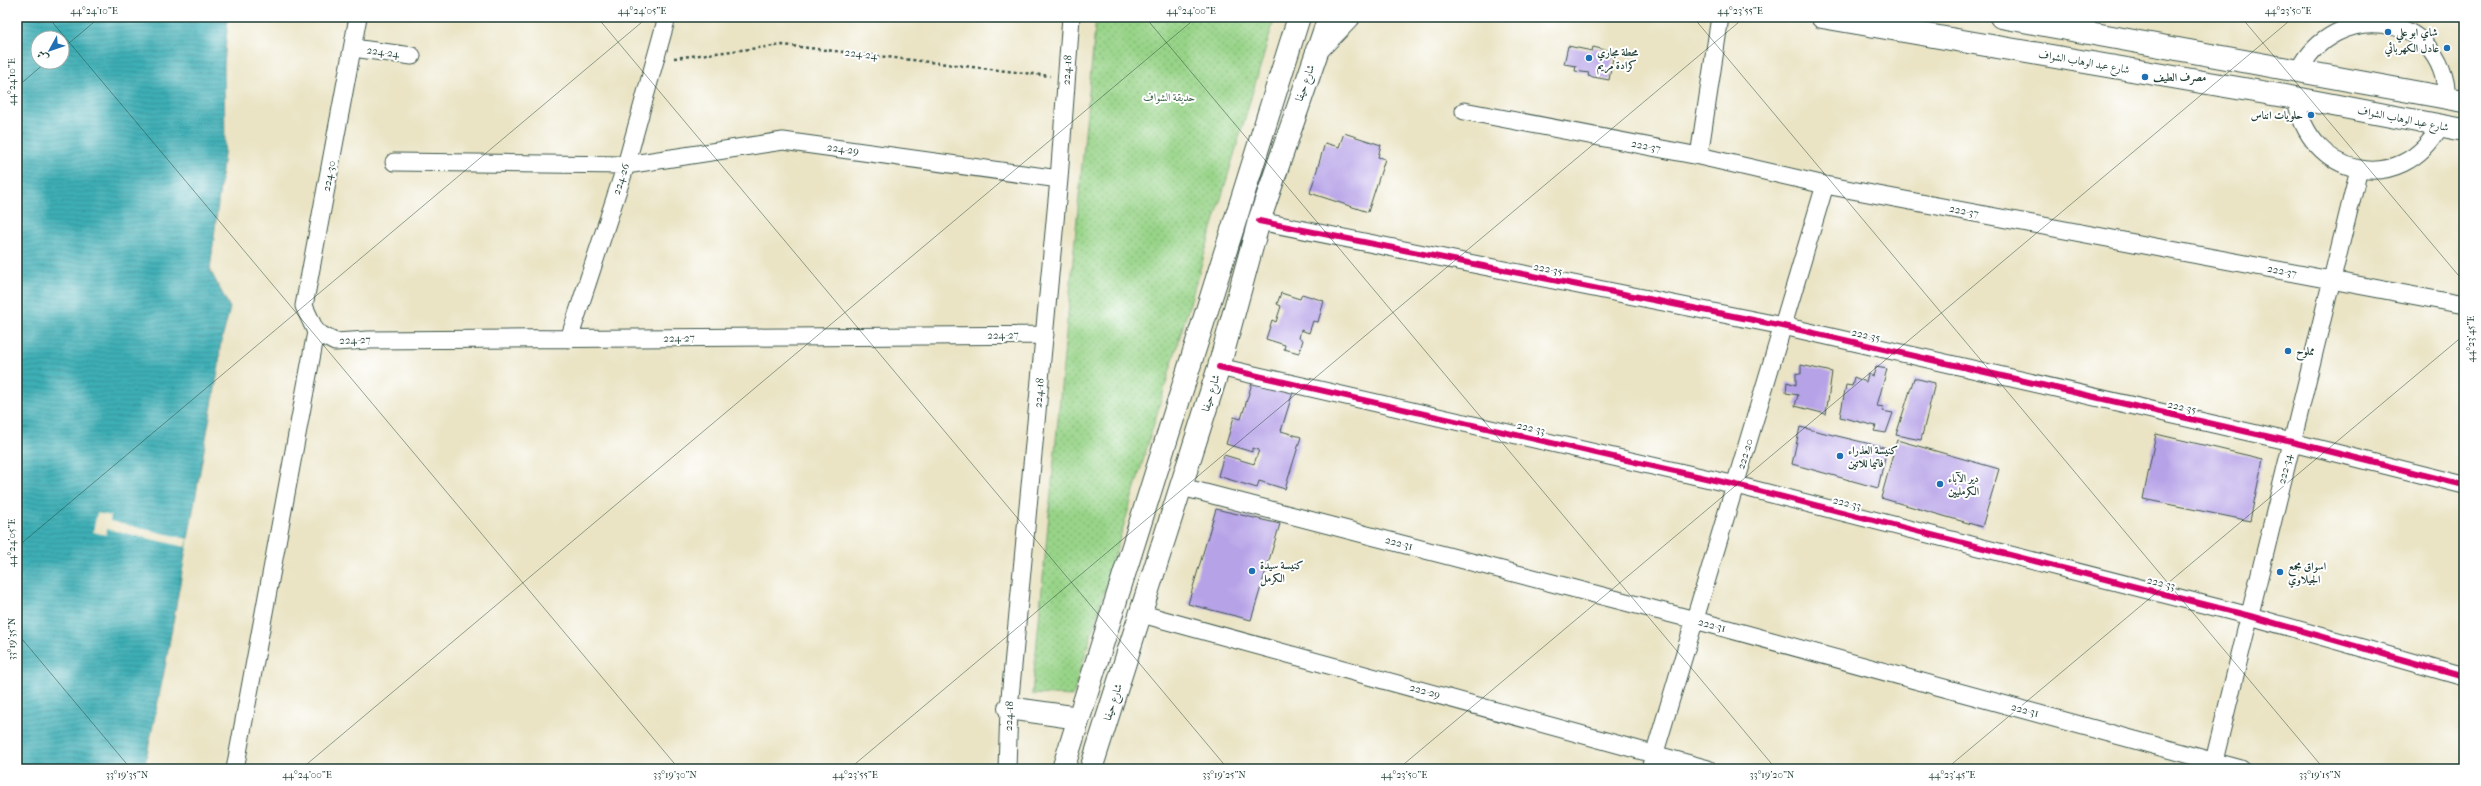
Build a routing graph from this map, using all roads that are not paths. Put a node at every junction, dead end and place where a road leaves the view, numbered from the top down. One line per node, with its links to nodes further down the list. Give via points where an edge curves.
1 (358, 17): 11 (street, 224-30)
2 (668, 17): 22 (street, 224-26)
3 (1071, 17): 24 (street, 224-18)
4 (1299, 17): 43 (main road)
5 (1329, 17): 12 (main road, شارع حيفا)
6 (1349, 17): 12 (main road)
7 (1720, 17): 20 (street)
8 (1822, 17): 15 (main road, شارع عبد الوهاب الشواف)
9 (2000, 17): 14 (main road)
10 (2386, 18): 14 (street, via 2359,20 2333,29 2312,47); 16 (street, via 2411,30 2431,48)
11 (353, 48): 13 (street, 224-24); 30 (street, 224-30, via 304,306)
12 (1317, 50): 26 (main road, شارع حيفا)
13 (412, 56)
14 (2299, 71): 16 (main road)
15 (2296, 98): 18 (main road, شارع عبد الوهاب الشواف); 23 (street, via 2301,123 2315,144 2334,160)
16 (2456, 99)
17 (1464, 111): 20 (street, 222-37)
18 (2440, 126): 19 (main road, شارع عبد الوهاب الشواف); 23 (street, via 2427,146 2407,161 2383,169)
19 (2464, 130)
20 (1699, 156): 25 (street, 222-37)
21 (394, 162): 22 (street, 224-29)
22 (626, 165): 24 (street, 224-29, via 783,141); 32 (street, 224-26)
23 (2358, 169): 27 (street, 222-34)
24 (1059, 179): 31 (street, 224-18)
25 (1826, 185): 27 (street, 222-37); 29 (street, 222-20)
26 (1260, 221): 29 (street, 222-35); 33 (main road, شارع حيفا)
27 (2331, 280): 28 (street, 222-37); 34 (street, 222-34)
28 (2464, 305)
29 (1783, 326): 34 (street, 222-35); 35 (street, 222-20)
30 (316, 332): 32 (street, 224-27, via 335,342); 46 (street)
31 (1045, 335): 32 (street, 224-27); 42 (street, 224-18)
32 (569, 340)
33 (1220, 367): 35 (street, 222-33); 37 (main road, شارع حيفا)
34 (2292, 442): 36 (street, 222-35); 39 (street, 222-34)
35 (1736, 485): 39 (street, 222-33); 40 (street, 222-20)
36 (2464, 485)
37 (1182, 487): 38 (main road, شارع حيفا); 40 (street, 222-31)
38 (1142, 614): 44 (street, 222-29); 49 (main road, شارع حيفا)
39 (2250, 616): 41 (street, 222-33); 45 (street, 222-34)
40 (1695, 620): 44 (street, 222-20); 45 (street, 222-31)
41 (2464, 677)
42 (1009, 708): 43 (main road); 47 (street, 224-18)
43 (1079, 718): 48 (main road)
44 (1652, 762): 50 (street, 222-29)
45 (2213, 765): 51 (street, 222-31)
46 (235, 769)
47 (1007, 769)
48 (1062, 769)
49 (1092, 769)
50 (1708, 769)
51 (2241, 769)

